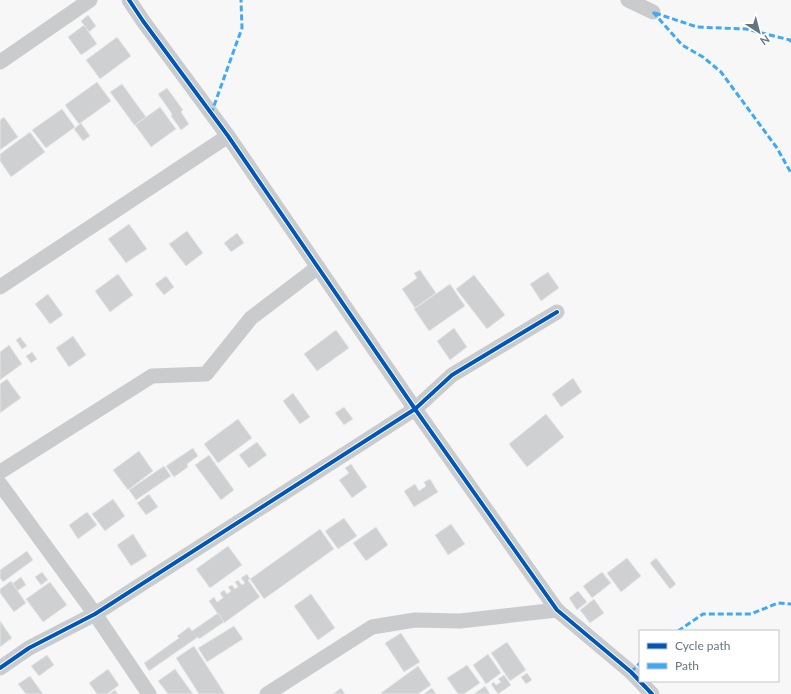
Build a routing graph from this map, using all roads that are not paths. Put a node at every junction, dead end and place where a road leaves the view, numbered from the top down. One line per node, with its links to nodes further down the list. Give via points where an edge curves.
1 (90, 0): 5 (street)
2 (130, 0): 6 (street)
3 (628, 0): 4 (street)
4 (653, 12)
5 (0, 62)
6 (228, 136): 7 (street); 8 (street)
7 (318, 267): 10 (street); 11 (street, via 251,318 206,374 152,376)
8 (0, 287)
9 (557, 312): 10 (street, via 452,375)
10 (416, 409): 13 (street); 14 (street)
11 (0, 472)
12 (0, 484): 14 (street)
13 (556, 610): 16 (street, via 631,672); 18 (street, via 460,621 415,620 372,627)
14 (95, 614): 15 (street, via 29,648); 17 (street)
15 (0, 668)
16 (647, 693)
17 (149, 694)
18 (267, 694)

